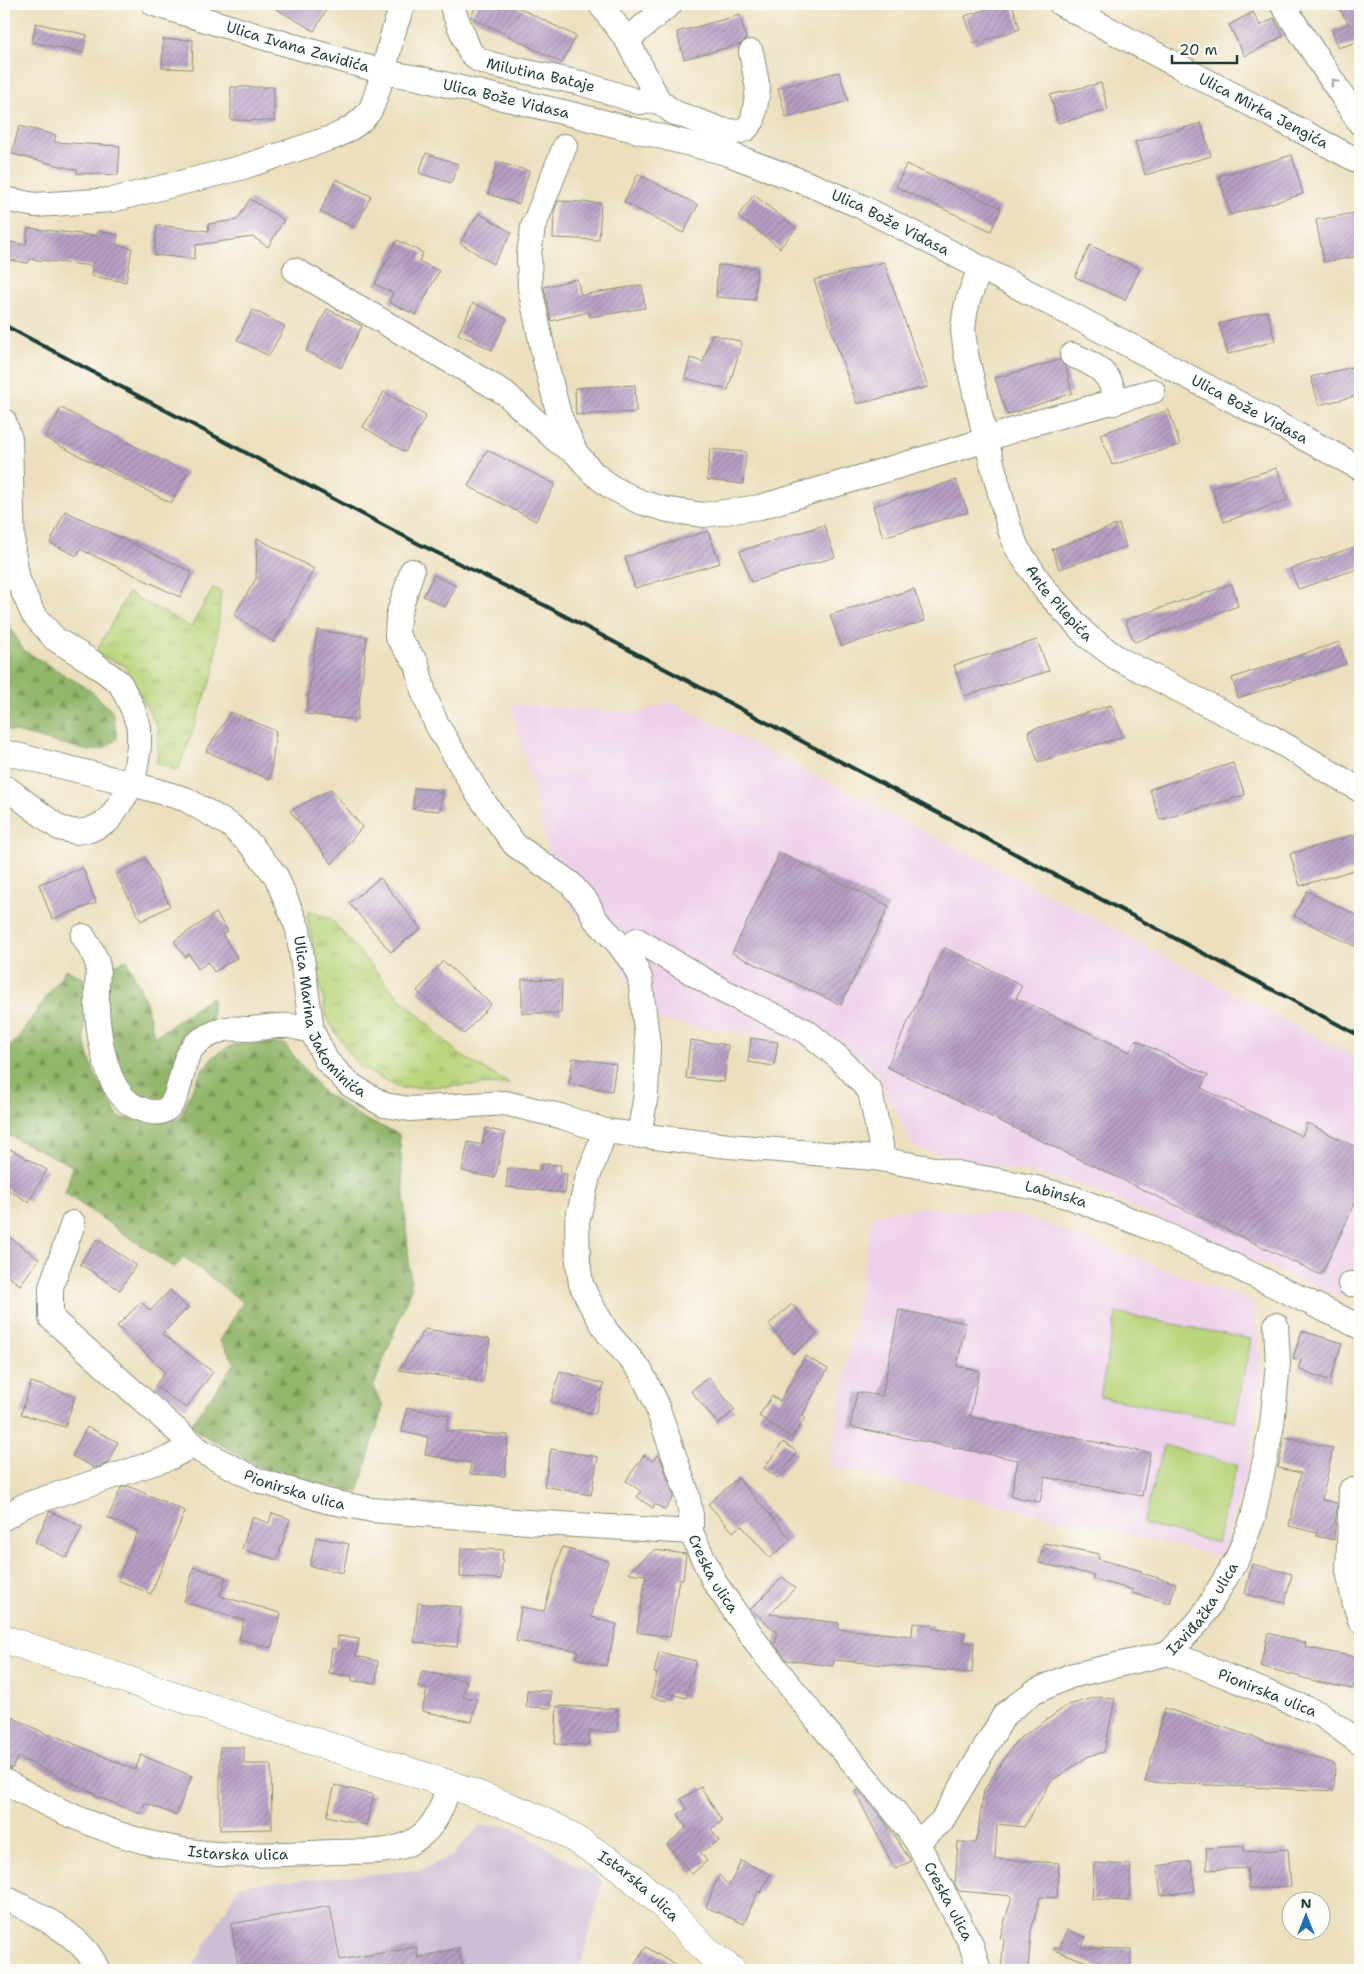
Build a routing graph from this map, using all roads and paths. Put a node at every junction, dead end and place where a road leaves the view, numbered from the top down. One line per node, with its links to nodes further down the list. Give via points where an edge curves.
1 (154, 4): 7 (street, Ulica Ivana Zavidića)
2 (404, 4): 11 (street, via 396,19)
3 (600, 4): 9 (street)
4 (670, 4): 9 (street)
5 (1061, 4): 15 (street, Ulica Mirka Jengića)
6 (1282, 4): 13 (street, one-way to 6)
7 (195, 9): 11 (street, Ulica Ivana Zavidića, via 255,35)
8 (453, 10): 12 (street, Milutina Bataje, via 470,52 479,60 494,66 581,83 639,102)
9 (627, 40): 12 (street)
10 (751, 52): 12 (street, via 758,89 753,120 746,129 737,132 722,130 673,112)
11 (384, 72): 16 (street, via 369,112 362,119 349,130 307,146 240,168 112,200 35,205); 17 (street, Ulica Bože Vidasa, via 726,152 860,206)
12 (659, 101)
13 (1360, 123)
14 (565, 146): 24 (street, via 533,227 529,254 530,288 559,415)
15 (1360, 162)
16 (4, 199)
17 (980, 268): 23 (street, Ante Pilepića, via 968,300 964,330 966,354); 25 (street, Ulica Bože Vidasa)
18 (295, 270): 24 (street, via 505,394 556,440)
19 (1072, 355): 21 (street, via 1094,365 1108,377 1114,389)
20 (1153, 391): 21 (street)
21 (1114, 403): 23 (street, via 1034,423)
22 (4, 421): 28 (street, via 10,439 13,551 18,580 33,614 55,639 120,683 140,727)
23 (986, 440): 24 (street, via 760,507 704,515 640,502 611,487 593,473); 30 (street, Ante Pilepića, via 1001,501 1018,548 1045,590 1086,635 1117,658 1271,738)
24 (576, 453)
25 (1360, 468)
26 (412, 571): 35 (street, via 398,616 397,636 417,664 424,694 437,725 478,794 515,845 570,883 588,904 595,919 633,963 640,978 648,1046 646,1094)
27 (4, 752): 28 (street, Ulica Marina Jakominića)
28 (133, 784): 29 (street, via 108,821 90,830 76,832 59,828); 33 (street, Ulica Marina Jakominića, via 184,799 230,825 276,876 298,930)
29 (4, 788)
30 (1360, 790)
31 (84, 936): 33 (street, via 98,965 98,1023 111,1077 117,1092 132,1106 156,1112 166,1109 176,1098 192,1048 208,1035 226,1029 281,1026)
32 (637, 940): 37 (street, via 721,990 806,1031 840,1059 870,1091 881,1145)
33 (312, 1031): 34 (street, Ulica Marina Jakominića, via 326,1060 343,1078 384,1105 410,1109 505,1102)
34 (605, 1131): 35 (street, Ulica Marina Jakominića); 44 (street, Creska ulica, via 588,1177 577,1222 581,1284 607,1332 640,1370 654,1398 687,1493)
35 (639, 1136): 36 (street, Ulica Marina Jakominića)
36 (728, 1146): 37 (street, Labinska)
37 (880, 1159): 40 (street, Labinska, via 1022,1185 1073,1198 1220,1259)
38 (74, 1223): 41 (street, Pionirska ulica, via 51,1286 52,1318)
39 (1276, 1325): 48 (street, Izviđačka ulica, via 1278,1363 1272,1425 1253,1518 1237,1559 1201,1618)
40 (1360, 1327)
41 (194, 1446): 43 (street, via 169,1458 25,1505); 44 (street, Pionirska ulica, via 258,1480 327,1501 372,1510)
42 (1356, 1492): 45 (street)
43 (4, 1518)
44 (692, 1532): 52 (street, Creska ulica, via 715,1583 758,1645)
45 (1354, 1574): 46 (street, via 1354,1602)
46 (1360, 1620)
47 (4, 1639): 51 (main road, Istarska ulica)
48 (1169, 1653): 49 (street, Pionirska ulica, via 1320,1714); 52 (street, Izviđačka ulica, via 1070,1676 1034,1692 1005,1714 941,1822)
49 (1360, 1743)
50 (4, 1781): 51 (street, Istarska ulica, via 44,1804 110,1832 164,1846 215,1854 367,1851 406,1845 436,1819)
51 (449, 1784): 55 (main road, Istarska ulica, via 528,1814 600,1854 661,1903 709,1953)
52 (917, 1842): 56 (street, Creska ulica, via 971,1944)
53 (4, 1897): 54 (street, via 47,1920 73,1939)
54 (98, 1970)
55 (732, 1970)
56 (979, 1970)

